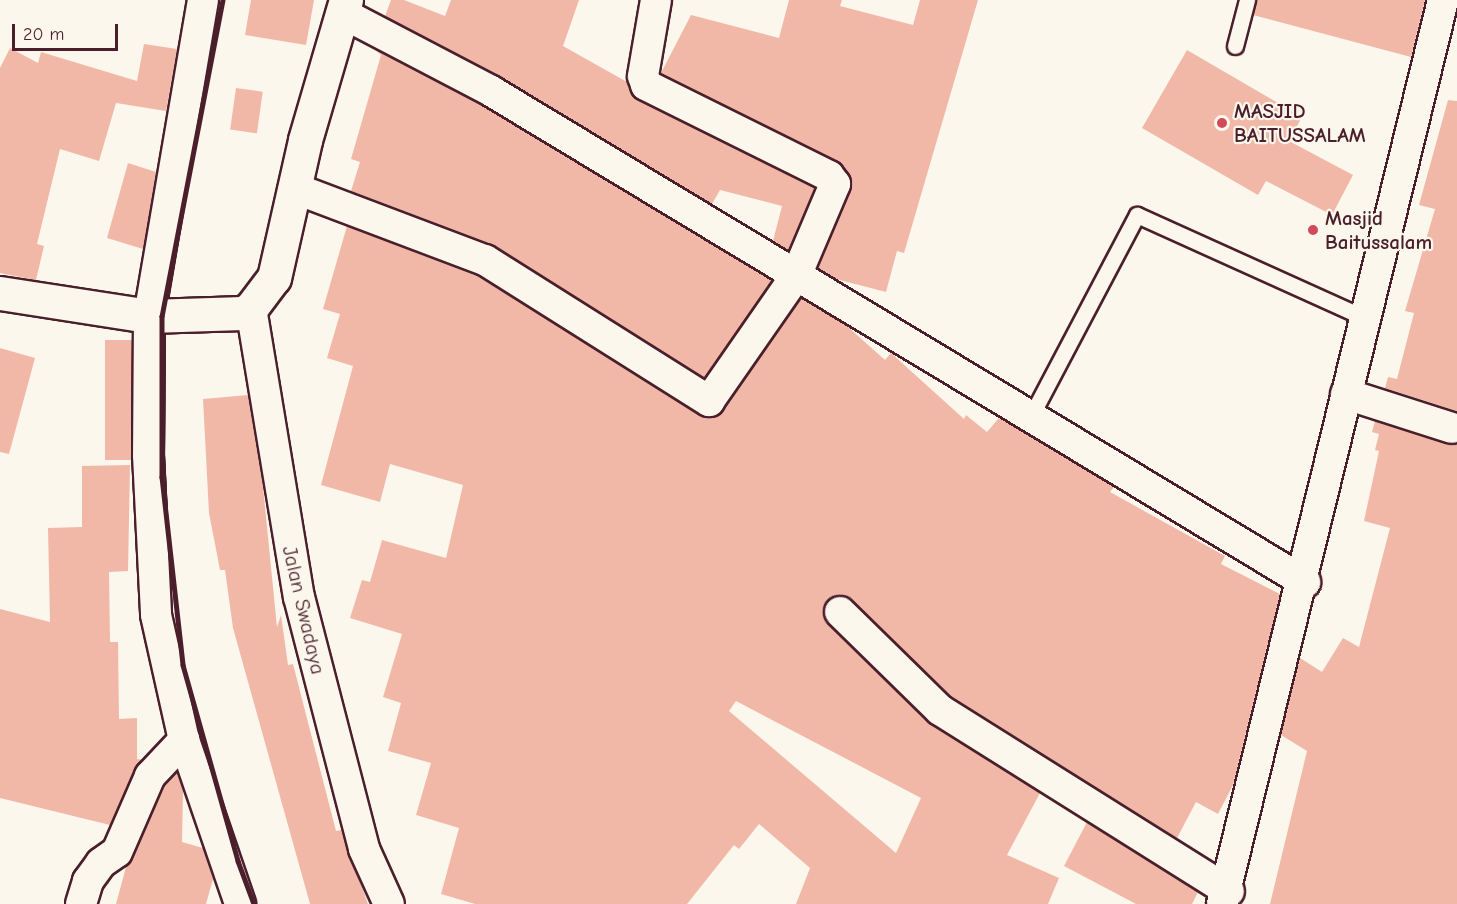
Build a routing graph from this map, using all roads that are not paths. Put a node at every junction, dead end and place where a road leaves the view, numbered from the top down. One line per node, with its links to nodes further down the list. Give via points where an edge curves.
1 (203, 0): 11 (street)
2 (656, 0): 8 (street, via 643,76 646,85 833,180 834,190)
3 (1246, 0): 6 (lane)
4 (1443, 0): 12 (street)
5 (344, 6): 7 (main road); 8 (street)
6 (1235, 46)
7 (294, 188): 8 (street, via 485,260 709,401); 10 (main road, via 274,278)
8 (796, 276): 14 (street)
9 (0, 293): 11 (main road)
10 (251, 308): 11 (main road, via 243,313); 22 (street, Jalan Swadaya, via 299,597 364,849)
11 (149, 316): 18 (street, via 148,455 156,615)
12 (1363, 317): 13 (street); 14 (lane, via 1137,215)
13 (1346, 394): 15 (street); 16 (street)
14 (1032, 414): 16 (street)
15 (1452, 428)
16 (1305, 582): 19 (street)
17 (840, 612): 19 (street, via 940,710)
18 (184, 740): 20 (street, via 150,776 117,852 101,863); 21 (street)
19 (1226, 897)
20 (81, 904)
21 (240, 904)
22 (389, 904)

